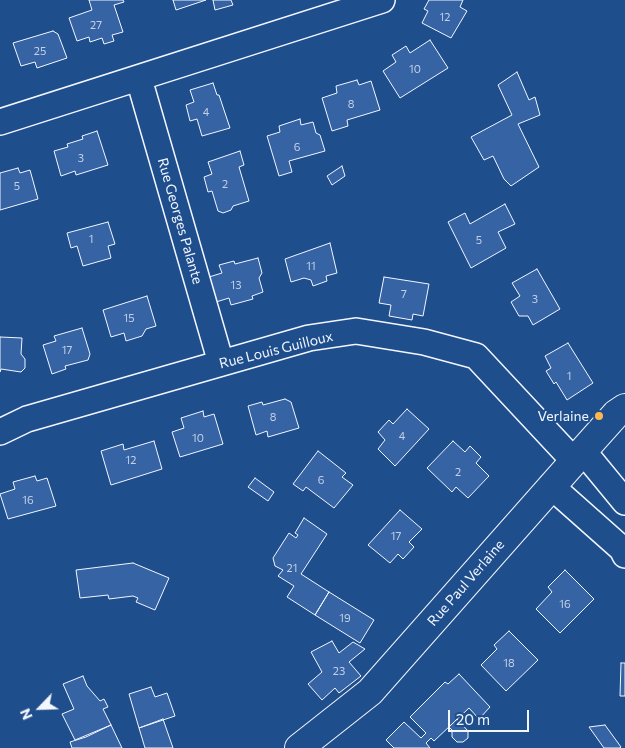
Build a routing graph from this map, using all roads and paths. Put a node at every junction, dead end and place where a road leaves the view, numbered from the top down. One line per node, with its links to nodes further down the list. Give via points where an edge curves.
1 (382, 0): 2 (street)
2 (139, 79): 3 (street); 4 (street, Rue Georges Palante)
3 (0, 122)
4 (221, 364): 6 (street, Rue Louis Guilloux, via 27,419); 7 (street, Rue Louis Guilloux, via 309,338 356,331 424,342 476,356)
5 (625, 408): 7 (street, Rue Paul Verlaine)
6 (0, 432)
7 (578, 456): 8 (street, Rue Paul Verlaine); 9 (street, Rue Louis Guilloux)
8 (551, 486): 10 (street); 11 (street, Rue Paul Verlaine, via 370,692)
9 (625, 502)
10 (625, 555)
11 (299, 748)

